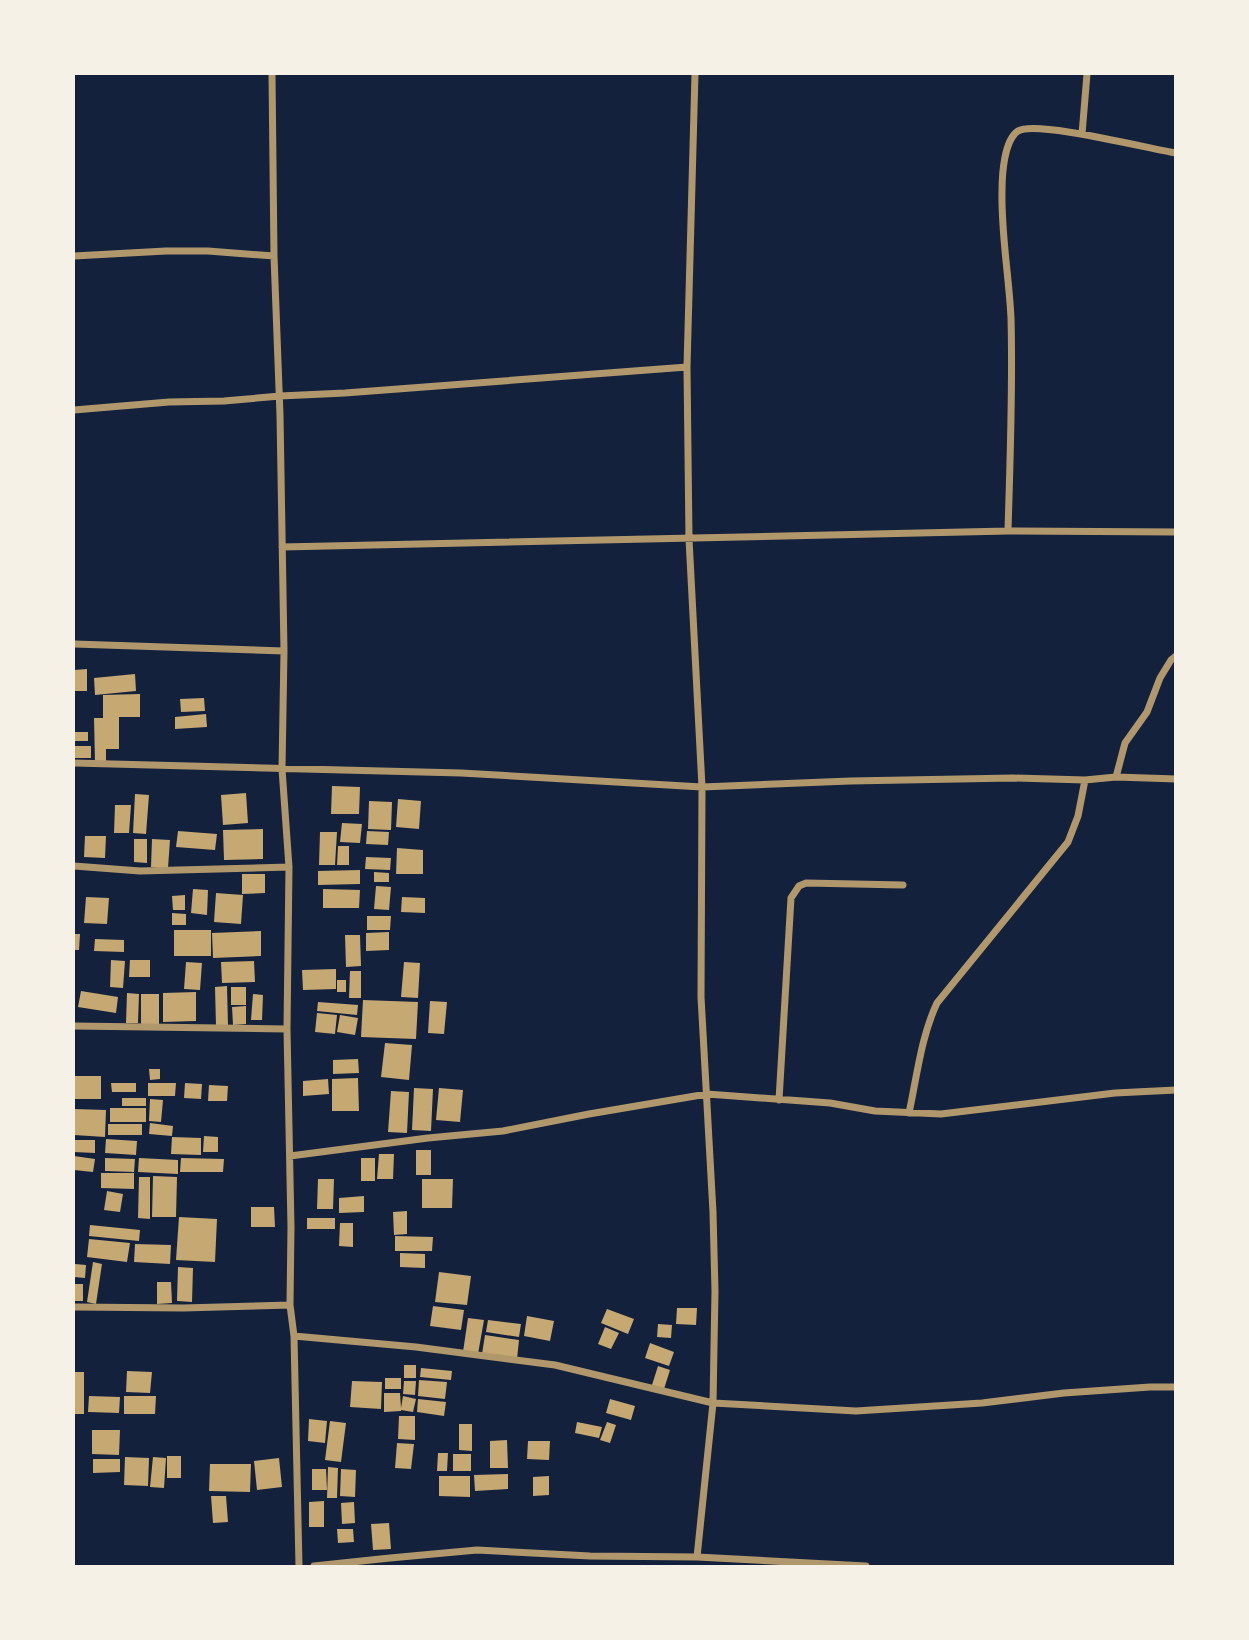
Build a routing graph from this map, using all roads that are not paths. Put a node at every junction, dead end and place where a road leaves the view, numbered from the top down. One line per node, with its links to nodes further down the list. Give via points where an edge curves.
1 (272, 74): 7 (street)
2 (695, 74): 8 (street)
3 (1087, 74): 4 (street)
4 (1082, 134): 5 (street); 11 (street, via 1019,131 1006,150 1002,190 1011,314)
5 (1175, 153)
6 (74, 256): 7 (street, via 208,251)
7 (274, 256): 9 (street)
8 (687, 367): 9 (street); 13 (street)
9 (279, 396): 10 (street); 14 (street)
10 (74, 410)
11 (1009, 531): 12 (street); 13 (street)
12 (1175, 532)
13 (689, 539): 14 (street); 23 (street)
14 (282, 547): 16 (street)
15 (74, 644): 16 (street)
16 (285, 651): 19 (street)
17 (1175, 656): 20 (street, via 1160,678 1147,712 1125,743)
18 (74, 764): 19 (street)
19 (282, 769): 23 (street, via 461,773); 25 (street)
20 (1116, 777): 21 (street); 22 (street)
21 (1175, 779)
22 (1085, 780): 23 (street); 32 (street, via 1068,842 937,1003)
23 (702, 787): 30 (street, via 701,997)
24 (74, 866): 25 (street, via 140,871)
25 (289, 867): 28 (street)
26 (903, 885): 31 (street, via 806,883 791,898)
27 (74, 1026): 28 (street)
28 (287, 1029): 33 (street)
29 (1175, 1090): 32 (street, via 941,1114)
30 (707, 1094): 31 (street); 33 (street, via 503,1131); 38 (street, via 715,1291)
31 (779, 1100): 32 (street)
32 (909, 1113)
33 (290, 1156): 34 (street)
34 (289, 1305): 35 (street); 36 (street)
35 (74, 1307)
36 (293, 1336): 38 (street, via 555,1366); 40 (street)
37 (1175, 1388): 38 (street, via 856,1411)
38 (713, 1403): 39 (street)
39 (697, 1557): 41 (street, via 477,1550); 42 (street)
40 (299, 1566)
41 (314, 1566)
42 (866, 1566)

